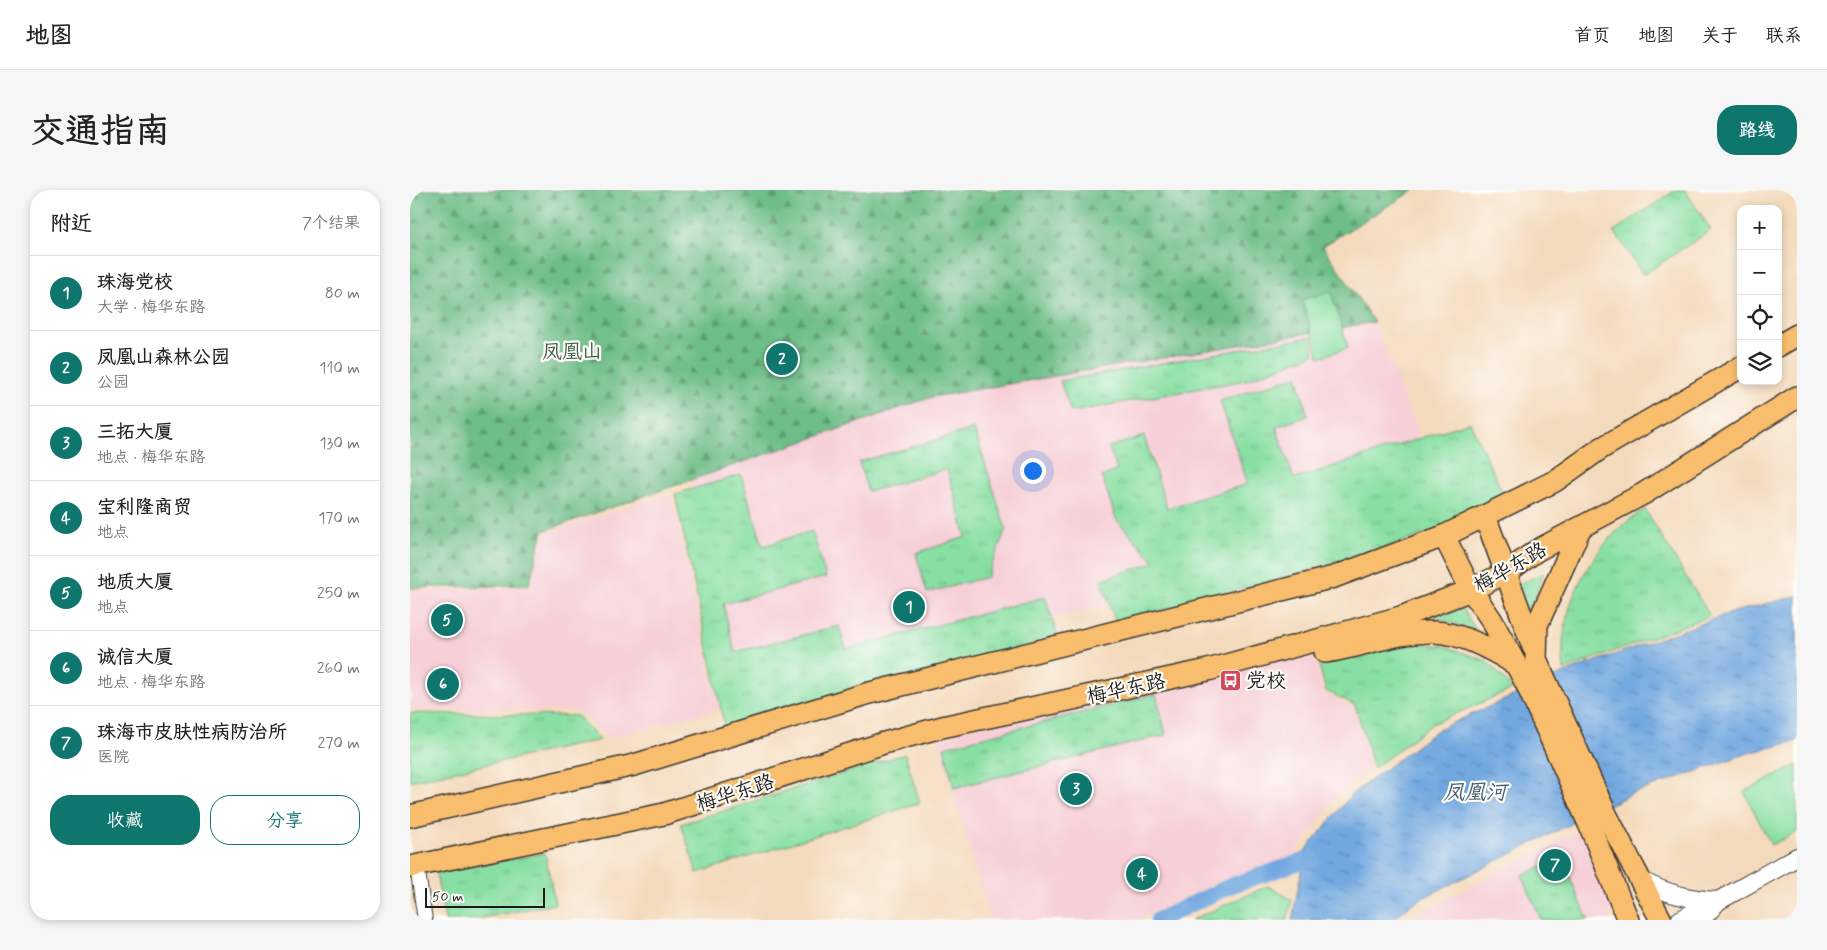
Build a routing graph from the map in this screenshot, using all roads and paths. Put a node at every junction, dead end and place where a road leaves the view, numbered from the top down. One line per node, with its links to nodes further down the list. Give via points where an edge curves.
1 (1797, 335): 2 (main road)
2 (1782, 344)
3 (1737, 369): 5 (main road, via 1600,449 1555,481)
4 (1797, 397): 6 (main road, 梅华东路, via 1643,494)
5 (1485, 516): 7 (main road); 8 (main road)
6 (1580, 529): 8 (main road, 梅华东路, via 1536,551); 10 (main road, via 1537,625)
7 (1444, 536): 9 (main road); 13 (main road, via 1334,578 866,694 634,765)
8 (1507, 572): 9 (main road, 梅华东路); 10 (main road)
9 (1471, 590): 11 (main road, 梅华东路, via 1401,617); 12 (main road)
10 (1536, 654): 12 (main road)
11 (1252, 657): 12 (main road, via 1331,651 1416,633 1436,632 1492,650); 16 (main road, 梅华东路, via 1208,670 942,727 664,814)
12 (1528, 674): 14 (main road)
13 (410, 816)
14 (1598, 819): 17 (main road); 20 (main road)
15 (1797, 857): 18 (street)
16 (413, 866): 19 (street)
17 (1642, 881): 18 (street, via 1680,897); 21 (main road)
18 (1718, 901): 22 (street); 23 (street)
19 (425, 920)
20 (1628, 920)
21 (1661, 920)
22 (1680, 920)
23 (1701, 920)

